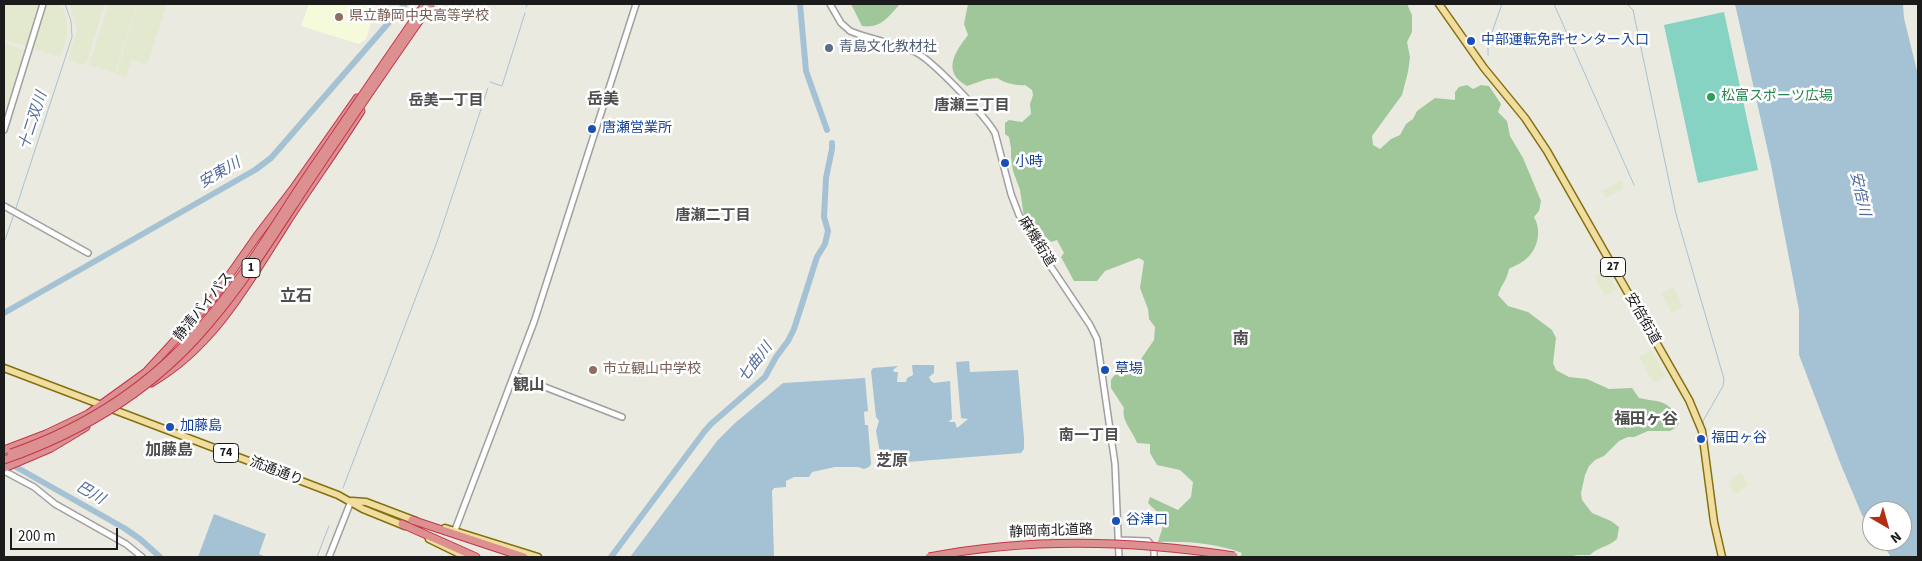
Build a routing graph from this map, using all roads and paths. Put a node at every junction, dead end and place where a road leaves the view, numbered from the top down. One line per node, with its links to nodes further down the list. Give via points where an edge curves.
1 (43, 4): 11 (street)
2 (419, 4): 9 (highway, 1, bridge)
3 (424, 4): 9 (highway, 静清バイパス / 1, bridge); 17 (highway, 1, via 217,294)
4 (431, 4): 10 (highway, 静清バイパス / 1, bridge); 19 (highway, 1, via 225,315 186,359)
5 (436, 4): 10 (highway, 1, bridge)
6 (636, 4): 18 (street)
7 (830, 4): 31 (street, 麻機街道, via 850,31 919,54 968,100 995,133 1019,215 1097,339 1115,464)
8 (1440, 4): 44 (main road, 安倍街道 / 27, via 1547,151 1689,400 1702,431)
9 (362, 95): 12 (highway, 静清バイパス / 1, bridge)
10 (350, 122): 14 (highway, 静清バイパス / 1, bridge)
11 (4, 130)
12 (306, 178): 17 (highway, 1, bridge, via 213,305); 24 (highway, 静清バイパス / 1, bridge, via 216,308 163,365 120,399 87,419 52,437)
13 (4, 206): 15 (street)
14 (290, 211): 19 (highway, 1, bridge, via 267,252 223,313 175,364); 25 (highway, 静清バイパス / 1, bridge, via 220,312 162,372 124,403 84,427)
15 (88, 254)
16 (4, 368): 20 (main road, 流通通り / 74)
17 (146, 372): 20 (highway, 1)
18 (514, 375): 22 (street); 30 (street)
19 (151, 383): 21 (highway, 1)
20 (101, 405): 21 (main road, 流通通り / 74); 23 (highway, 1, via 73,422)
21 (114, 410): 26 (highway, 1, via 51,448); 27 (main road, 流通通り / 74)
22 (622, 417)
23 (4, 449)
24 (4, 455)
25 (4, 460)
26 (4, 468): 33 (street, via 55,504 126,544)
27 (351, 501): 28 (main road, 74, via 366,502); 29 (main road, 74); 34 (street)
28 (412, 520): 30 (main road, 74); 37 (highway, 74)
29 (402, 524): 35 (main road, 74); 36 (highway, 74)
30 (455, 530): 38 (main road, 74)
31 (1119, 540): 41 (street, 麻機街道); 42 (street, via 1148,541 1154,549)
32 (1234, 556): 39 (highway, 静岡南北道路, bridge, via 1153,545 1082,542 1016,545)
33 (142, 557)
34 (329, 557)
35 (466, 557)
36 (476, 557)
37 (524, 557)
38 (538, 557)
39 (929, 557)
40 (939, 557): 43 (highway, 静岡南北道路, bridge, via 1016,547 1097,544)
41 (1119, 557)
42 (1154, 557)
43 (1226, 557)
44 (1722, 557)

